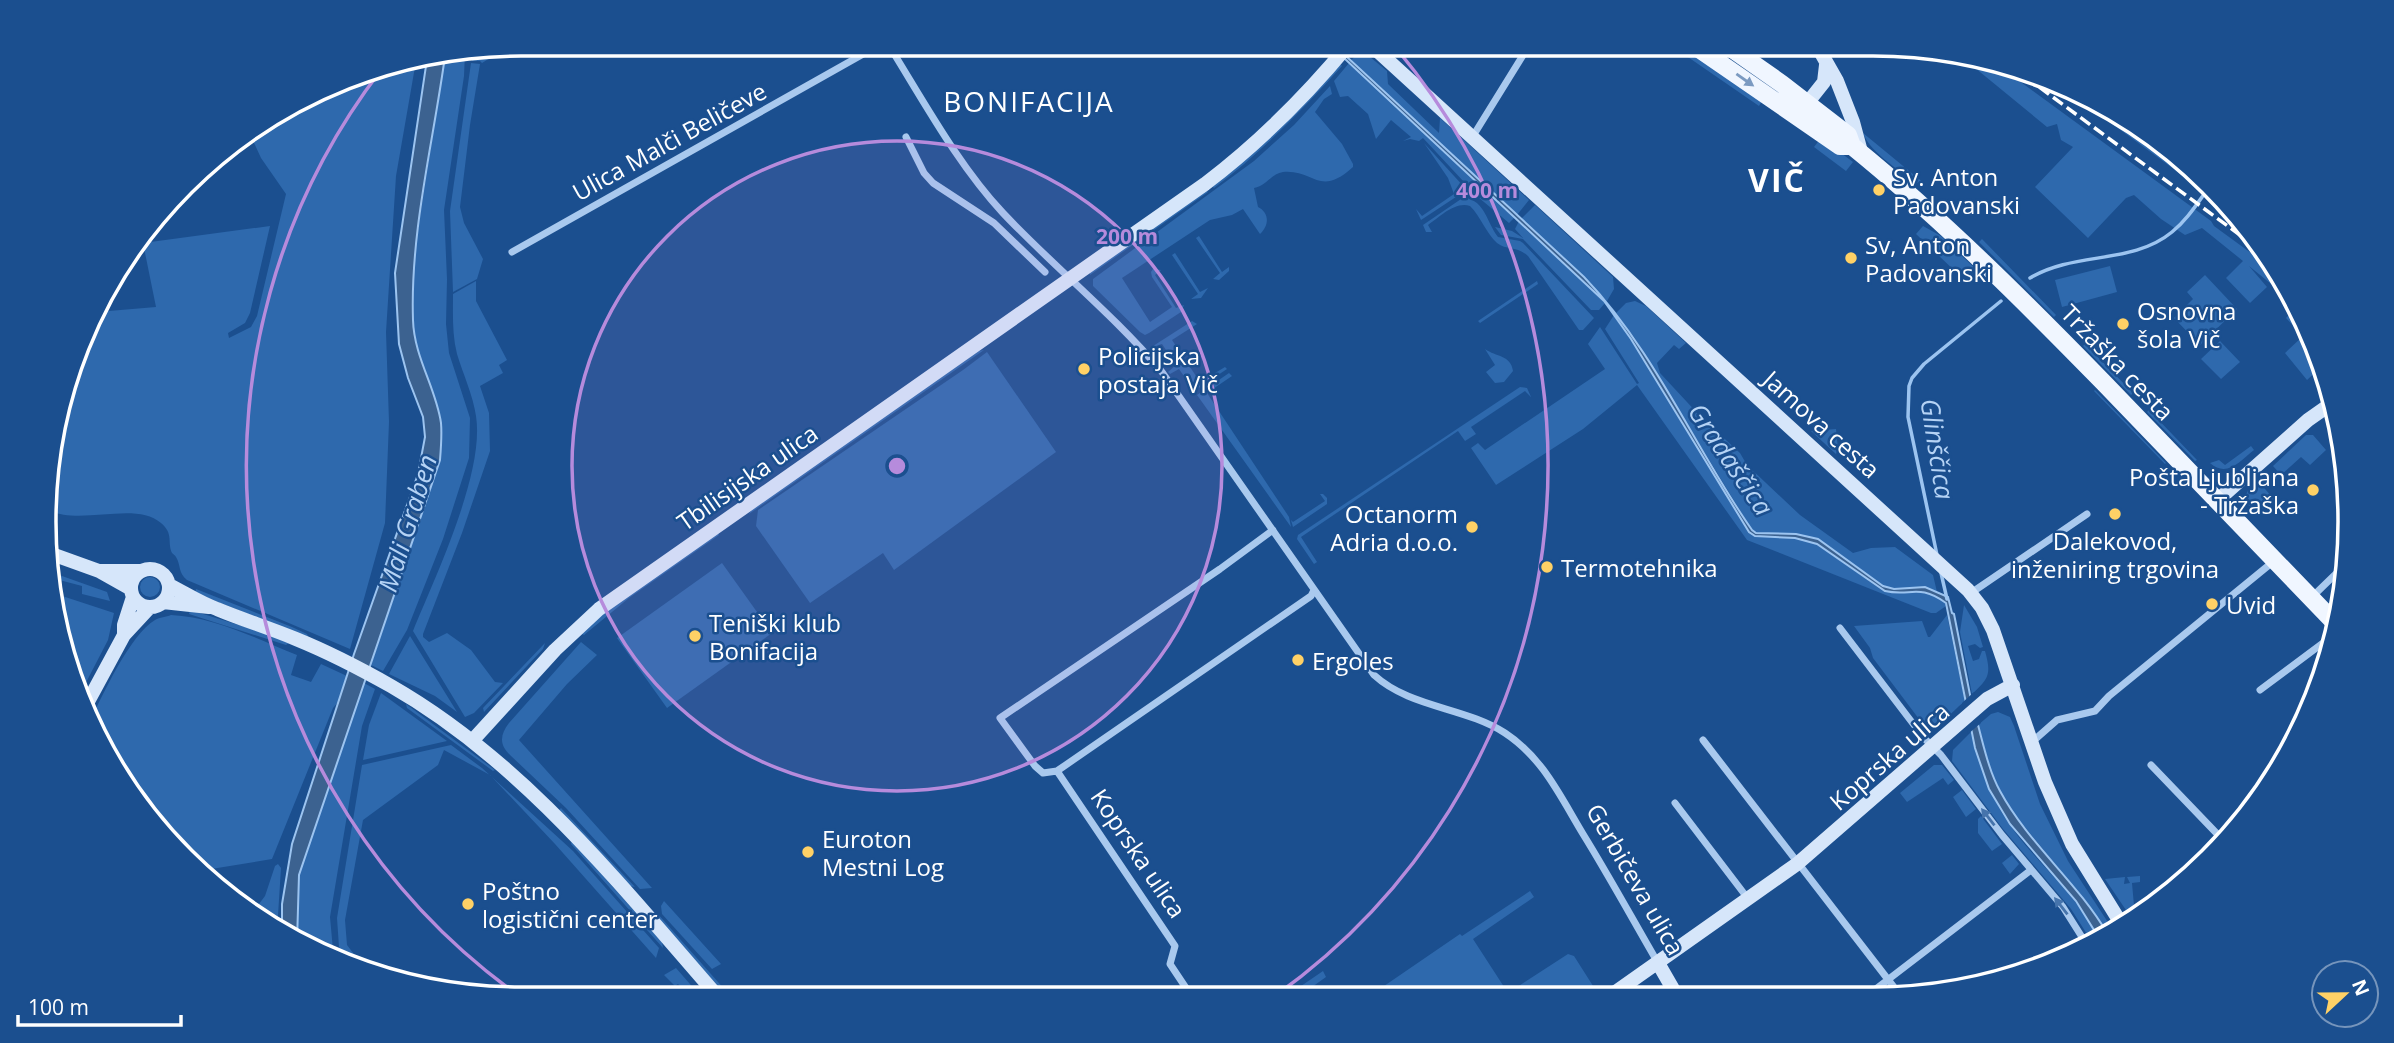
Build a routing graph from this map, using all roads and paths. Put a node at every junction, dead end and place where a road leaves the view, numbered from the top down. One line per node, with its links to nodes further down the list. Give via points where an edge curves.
1 (860, 56): 16 (street, Ulica Malči Beličeve)
2 (896, 56): 14 (street, via 976,179)
3 (1339, 56): 18 (street, Tbilisijska ulica, via 1237,159)
4 (1383, 56): 11 (street, Jamova cesta)
5 (1523, 56): 11 (street)
6 (1712, 56): 10 (main road, Tržaška cesta, one-way to 10)
7 (1739, 56): 10 (main road, Tržaška cesta)
8 (1822, 56): 9 (street)
9 (1826, 65): 10 (street, via 1826,78); 13 (street, via 1853,121)
10 (1803, 110): 13 (main road, Tržaška cesta, via 1840,146)
11 (1473, 136): 31 (street, Jamova cesta)
12 (906, 137): 15 (street, via 933,183)
13 (1857, 150): 20 (main road, Tržaška cesta, via 1982,260)
14 (1004, 213): 15 (street); 18 (street)
15 (994, 223): 17 (street)
16 (512, 252)
17 (1045, 272)
18 (1072, 279): 22 (street, via 1163,372); 43 (street, Tbilisijska ulica, via 615,597 555,650)
19 (2324, 409): 20 (street)
20 (2218, 500): 24 (main road, Tržaška cesta)
21 (2087, 514): 31 (street)
22 (1273, 530): 29 (street); 47 (street, via 1000,718 1035,766 1043,773)
23 (57, 556): 25 (street)
24 (2275, 561): 32 (main road, Tržaška cesta); 44 (street, via 2095,711 2057,720)
25 (99, 570): 26 (street); 30 (street)
26 (139, 571): 28 (street, via 160,571); 30 (street)
27 (2335, 575): 32 (street)
28 (169, 585): 33 (street, via 168,596); 34 (street)
29 (1314, 590): 47 (street); 55 (street, Gerbičeva ulica, via 1382,683 1491,724 1534,757 1555,785)
30 (132, 593): 33 (street, via 142,605); 37 (street)
31 (1971, 593): 39 (street, Jamova cesta, via 1990,624)
32 (2311, 598): 35 (main road, Tržaška cesta)
33 (156, 604): 34 (street); 37 (street)
34 (214, 608): 43 (street, via 327,653 391,686)
35 (2328, 616)
36 (1840, 628): 45 (street)
37 (124, 635): 41 (street)
38 (2322, 643): 40 (street)
39 (2013, 685): 44 (street, Jamova cesta); 45 (street, Koprska ulica, via 1987,699)
40 (2260, 690)
41 (90, 698)
42 (1703, 740): 50 (street)
43 (472, 741): 58 (street, via 588,849)
44 (2032, 742): 53 (street, Jamova cesta, via 2072,845)
45 (1933, 747): 50 (street, Koprska ulica); 51 (street, one-way to 45)
46 (2151, 765): 49 (street)
47 (1057, 771): 59 (street, Koprska ulica, via 1175,946 1170,964)
48 (1675, 803): 52 (street)
49 (2217, 833)
50 (1797, 864): 52 (street, Koprska ulica); 56 (street)
51 (2031, 870): 54 (street, one-way to 51); 56 (street)
52 (1749, 900): 55 (street, Koprska ulica)
53 (2117, 917)
54 (2082, 937)
55 (1658, 963): 60 (street, Koprska ulica); 61 (street, Gerbičeva ulica)
56 (1888, 980): 57 (street); 62 (street)
57 (1893, 986)
58 (709, 987)
59 (1185, 987)
60 (1623, 987)
61 (1672, 987)
62 (1879, 987)

